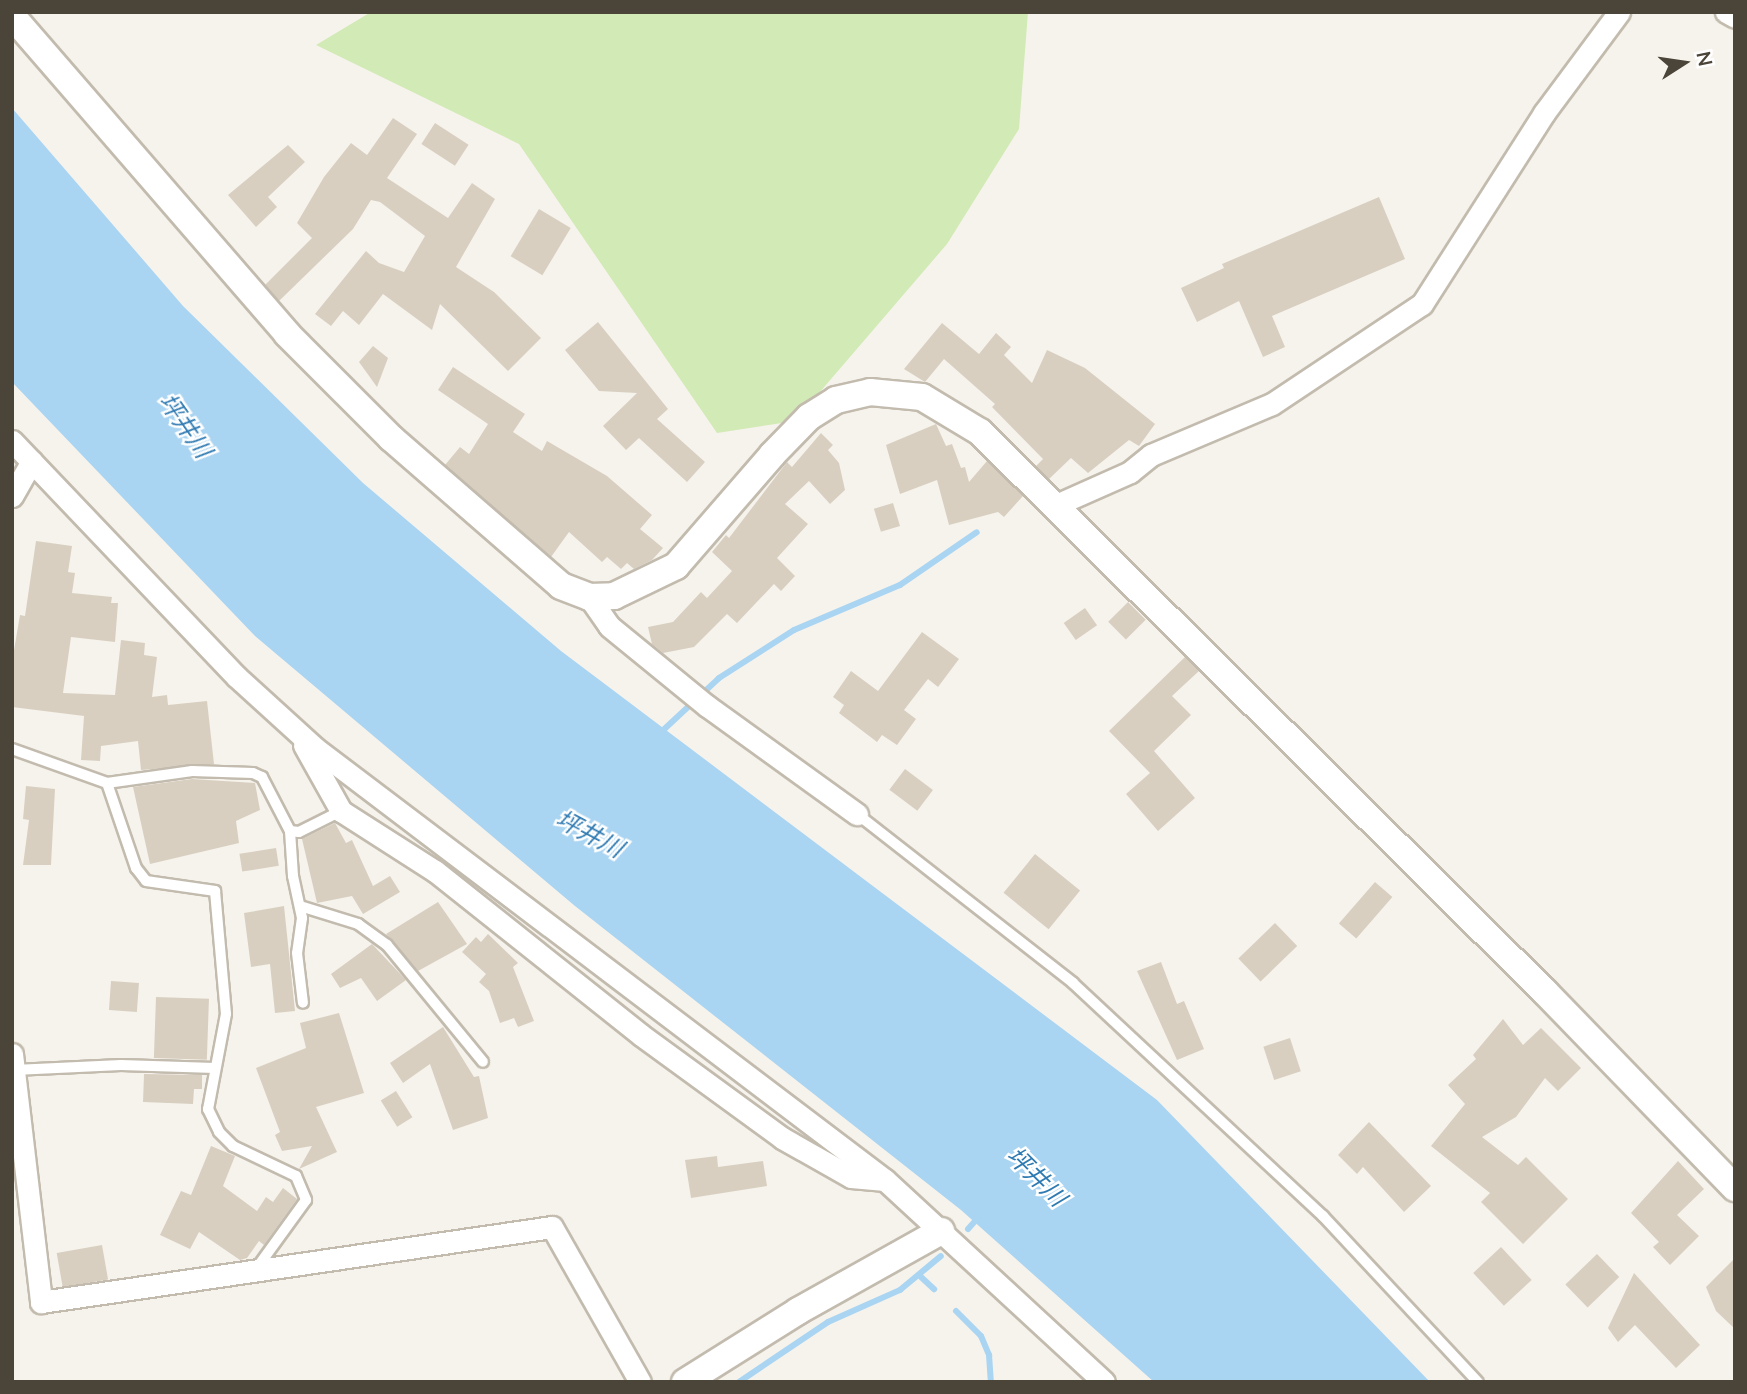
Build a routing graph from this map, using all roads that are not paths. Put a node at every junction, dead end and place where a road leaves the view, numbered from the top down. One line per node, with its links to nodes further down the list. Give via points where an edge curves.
1 (1619, 12): 8 (street, via 1544,113 1422,304 1272,404 1152,455 1130,472)
2 (1726, 12): 4 (street)
3 (12, 16): 9 (street, via 287,334 391,438 488,523 561,586)
4 (1735, 17)
5 (12, 441): 6 (street)
6 (32, 461): 7 (street); 10 (street, via 237,677)
7 (12, 496)
8 (1056, 505): 9 (street, via 979,432 922,397 870,392 836,400 809,417 676,566 614,596); 22 (street)
9 (589, 597): 14 (street, via 609,626 707,706)
10 (296, 732): 13 (street); 21 (street)
11 (12, 749): 12 (lane)
12 (107, 783): 15 (lane, via 191,771 253,773 262,777); 20 (lane, via 136,868 146,881 215,891 226,1014)
13 (341, 811): 15 (lane, via 299,832); 21 (street, via 435,871 648,1040 782,1138 851,1177)
14 (857, 814): 28 (lane, via 1073,983 1323,1216)
15 (290, 831): 16 (lane)
16 (300, 906): 17 (lane, via 296,953); 19 (lane, via 358,924 387,945)
17 (303, 1003)
18 (13, 1062): 20 (lane); 24 (street, via 41,1302)
19 (483, 1062)
20 (215, 1068): 24 (lane, via 208,1109 219,1132 233,1146 296,1176 304,1187 306,1200)
21 (885, 1180): 23 (street)
22 (1735, 1188)
23 (941, 1231): 26 (street, via 798,1311); 27 (street)
24 (255, 1270): 25 (street, via 552,1227)
25 (640, 1382)
26 (685, 1382)
27 (1104, 1382)
28 (1478, 1382)

